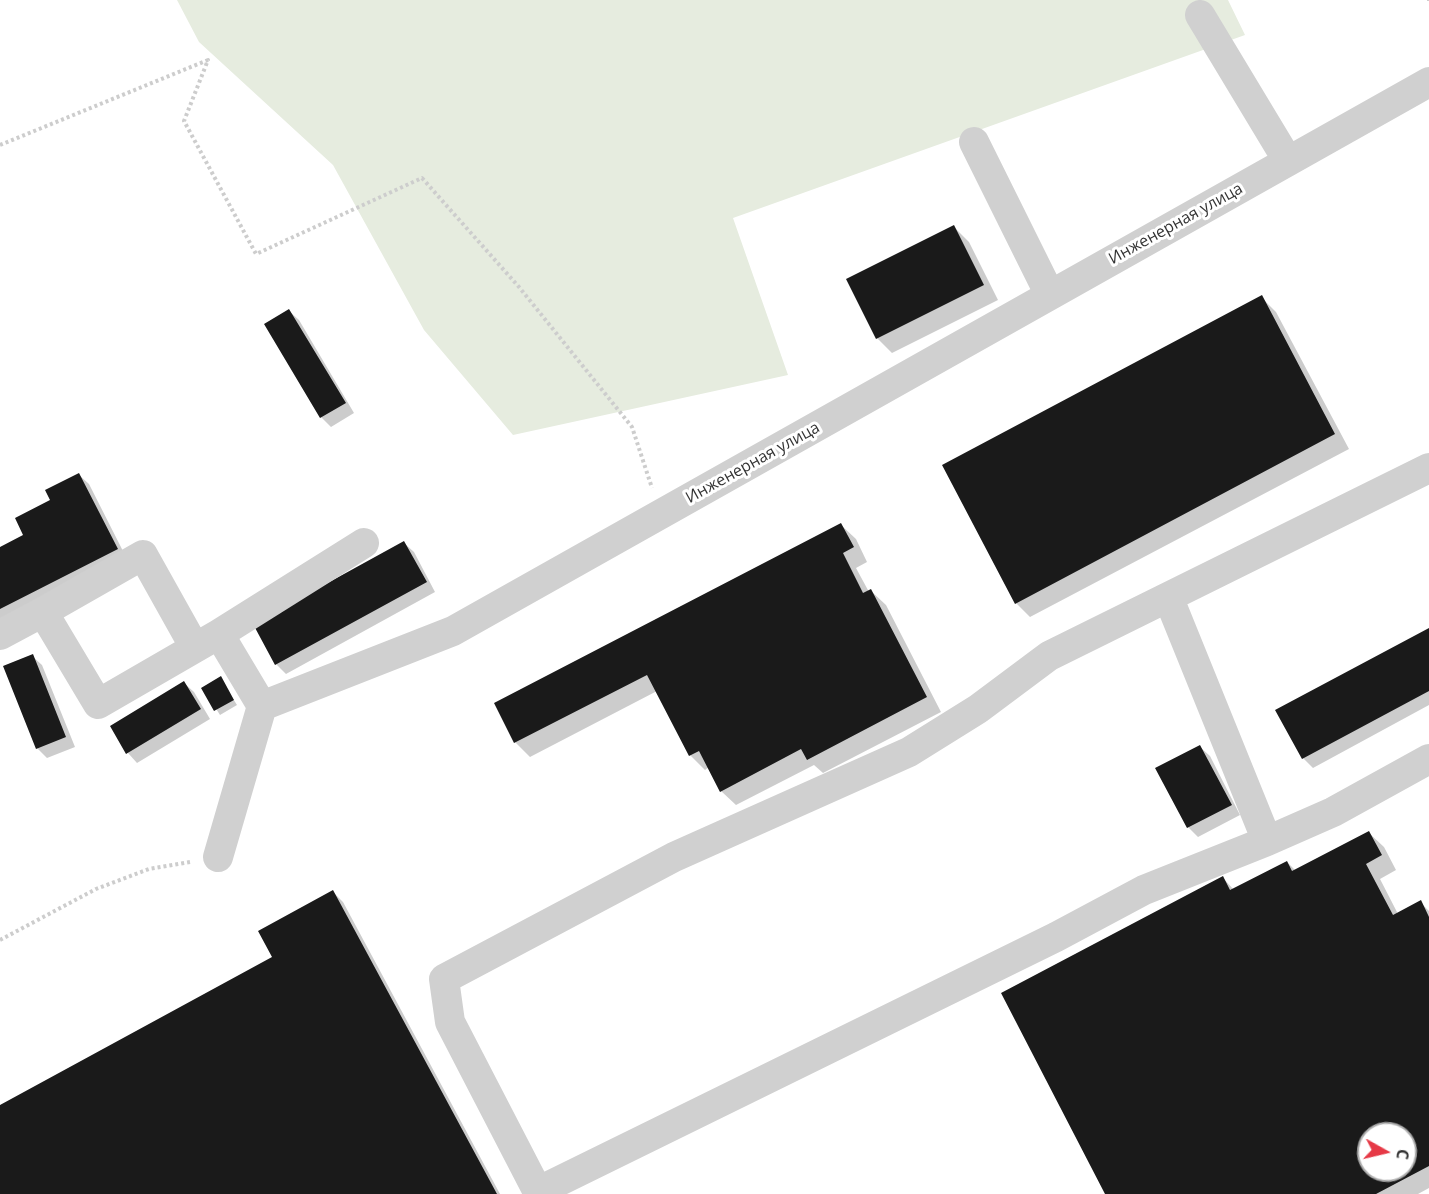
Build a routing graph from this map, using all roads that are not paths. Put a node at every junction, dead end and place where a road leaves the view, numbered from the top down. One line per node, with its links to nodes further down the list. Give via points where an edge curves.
1 (1200, 15): 4 (street)
2 (1429, 82): 4 (street, Инженерная улица)
3 (974, 142): 5 (street)
4 (1288, 161): 5 (street, Инженерная улица)
5 (1050, 295): 12 (street, Инженерная улица, via 453,631)
6 (1429, 468): 8 (street)
7 (364, 543): 11 (street)
8 (1168, 599): 14 (street); 16 (street, via 1049,657 978,709 909,752 674,857 444,979 450,1022)
9 (43, 612): 10 (street); 11 (street, via 143,555); 11 (street, via 98,704)
10 (0, 635)
11 (207, 641): 12 (street)
12 (262, 706): 15 (street)
13 (1429, 759): 14 (street, via 1333,812)
14 (1267, 841): 16 (street, via 1144,891)
15 (218, 857)
16 (538, 1193)

